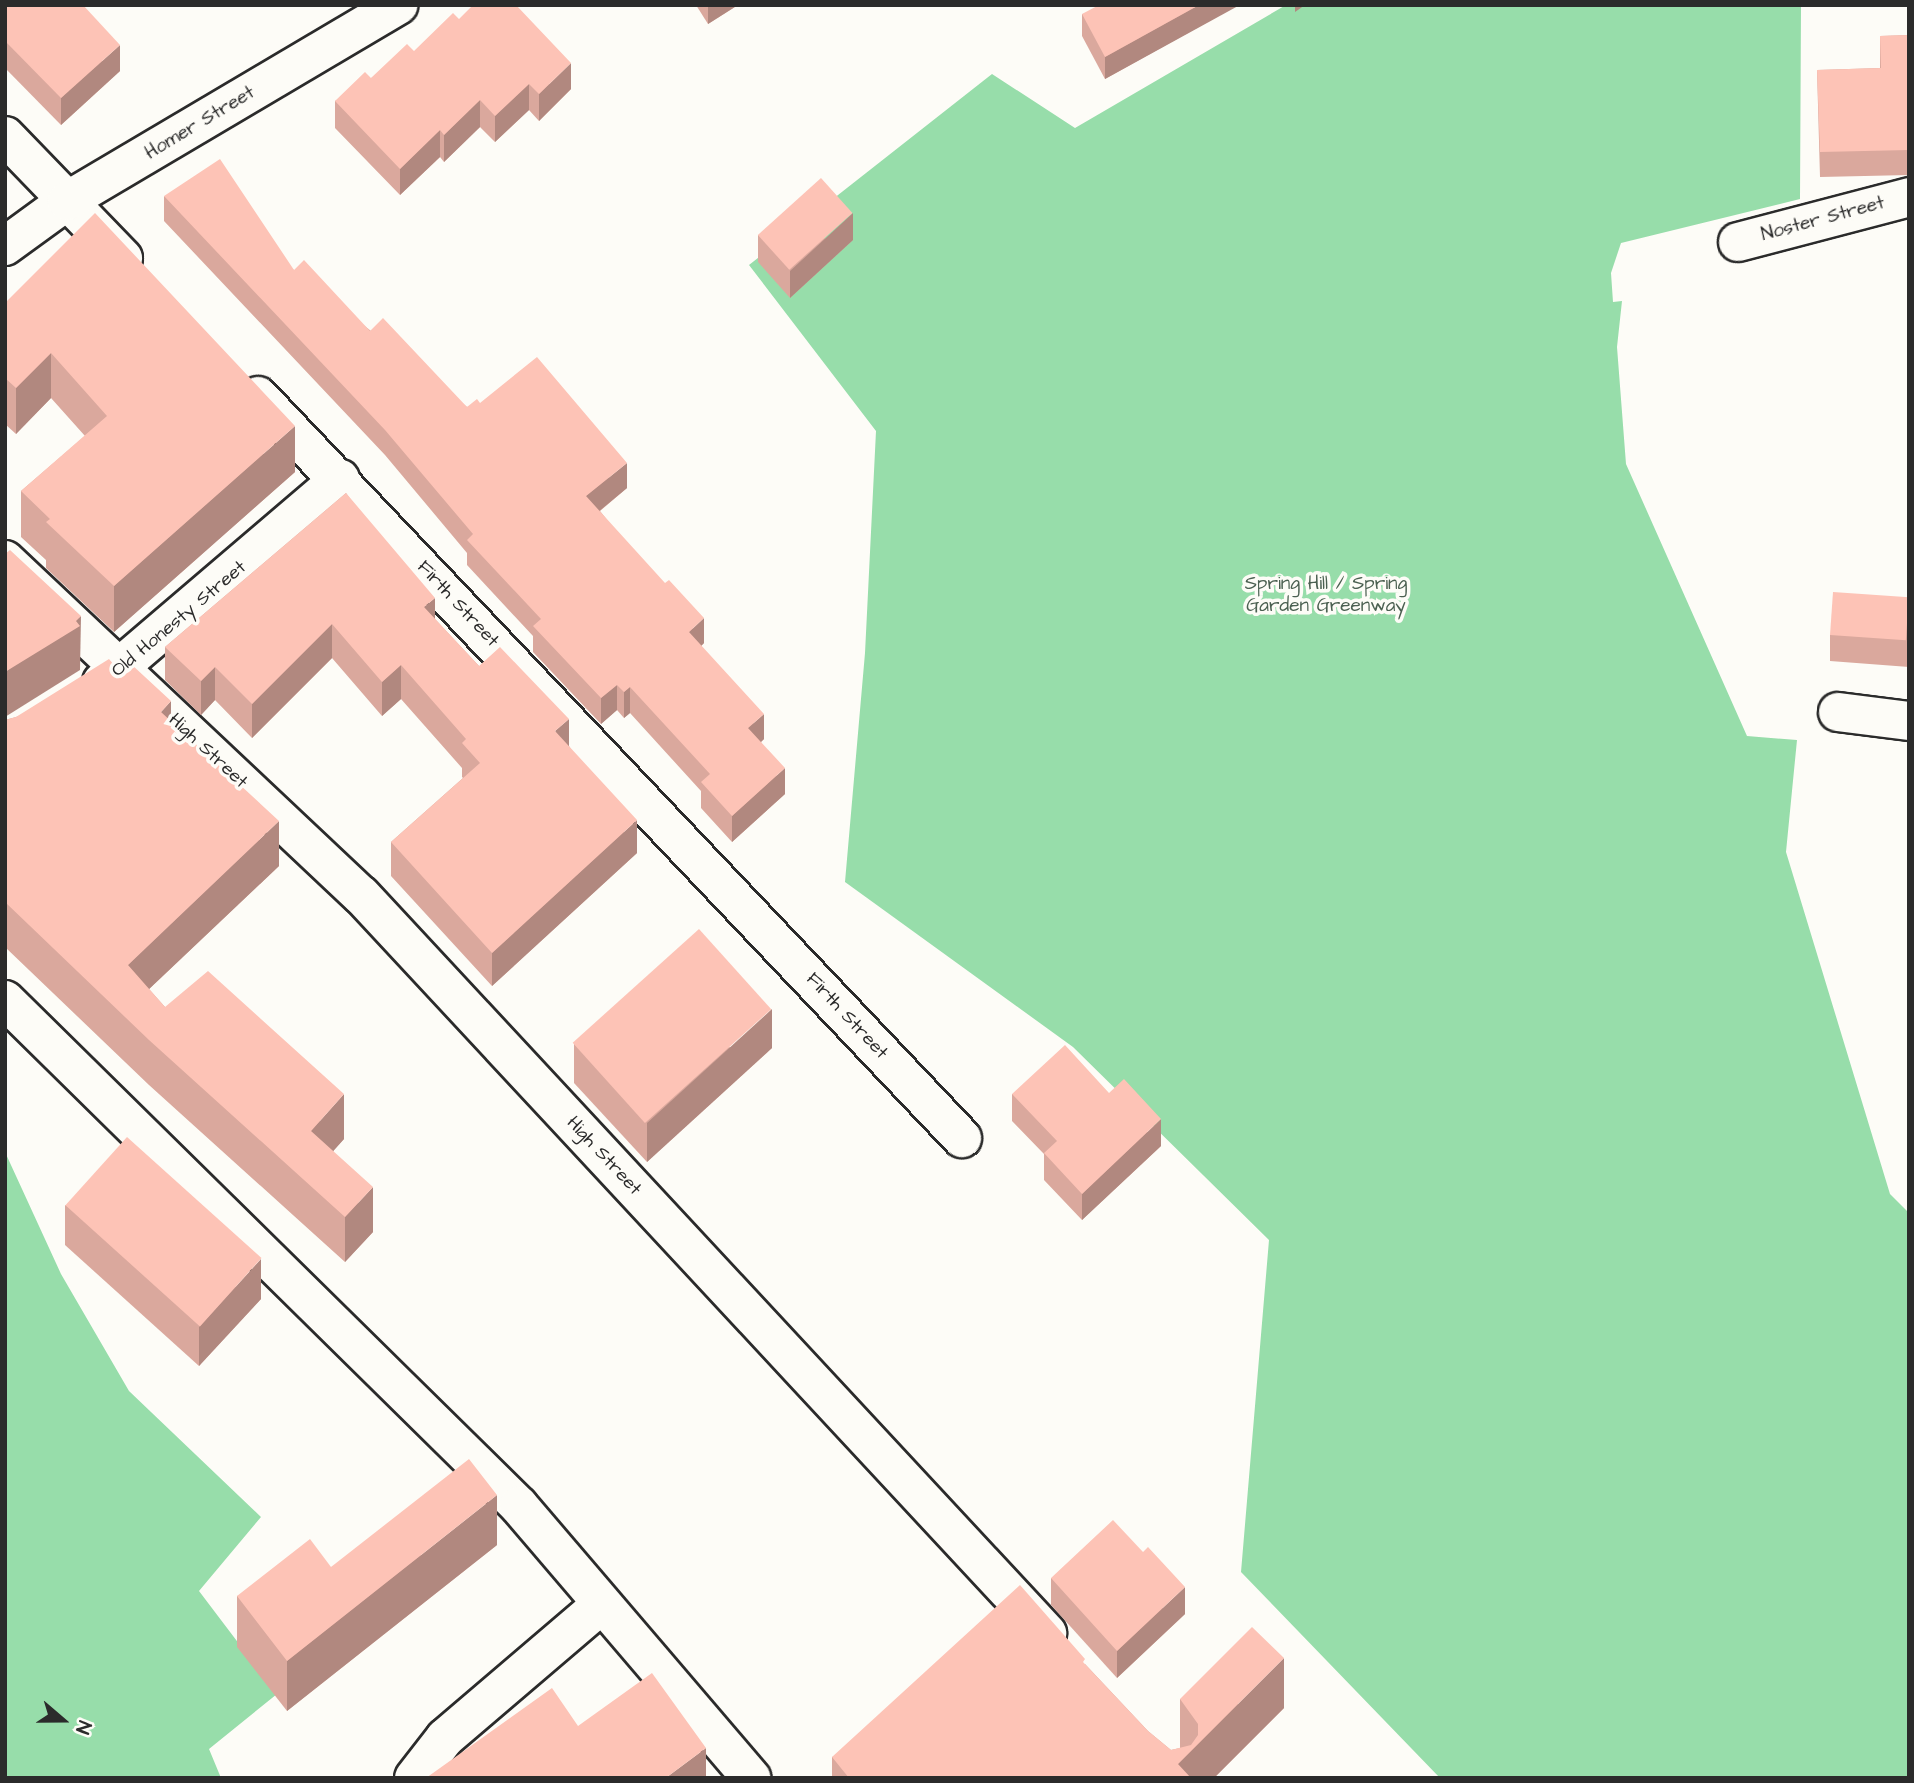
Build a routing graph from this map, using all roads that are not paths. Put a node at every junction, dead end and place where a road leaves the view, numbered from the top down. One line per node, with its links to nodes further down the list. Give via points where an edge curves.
1 (398, 5): 4 (street, Homer Street)
2 (5, 136): 4 (street)
3 (1909, 197): 5 (street, Noster Street)
4 (67, 201): 6 (street, Homer Street); 7 (street)
5 (1738, 242)
6 (5, 246)
7 (145, 281)
8 (233, 370): 9 (street, Firth Street)
9 (340, 479): 11 (street, Old Honesty Street); 16 (street, Firth Street)
10 (5, 560): 11 (street, High Street)
11 (122, 670): 12 (street, Old Honesty Street); 18 (street, High Street, via 360,895)
12 (75, 699)
13 (1838, 712): 14 (street)
14 (1909, 721)
15 (11, 1006): 17 (street, via 519,1506)
16 (962, 1138)
17 (602, 1604): 19 (street, via 445,1738); 20 (street)
18 (1075, 1664)
19 (414, 1778)
20 (751, 1778)

